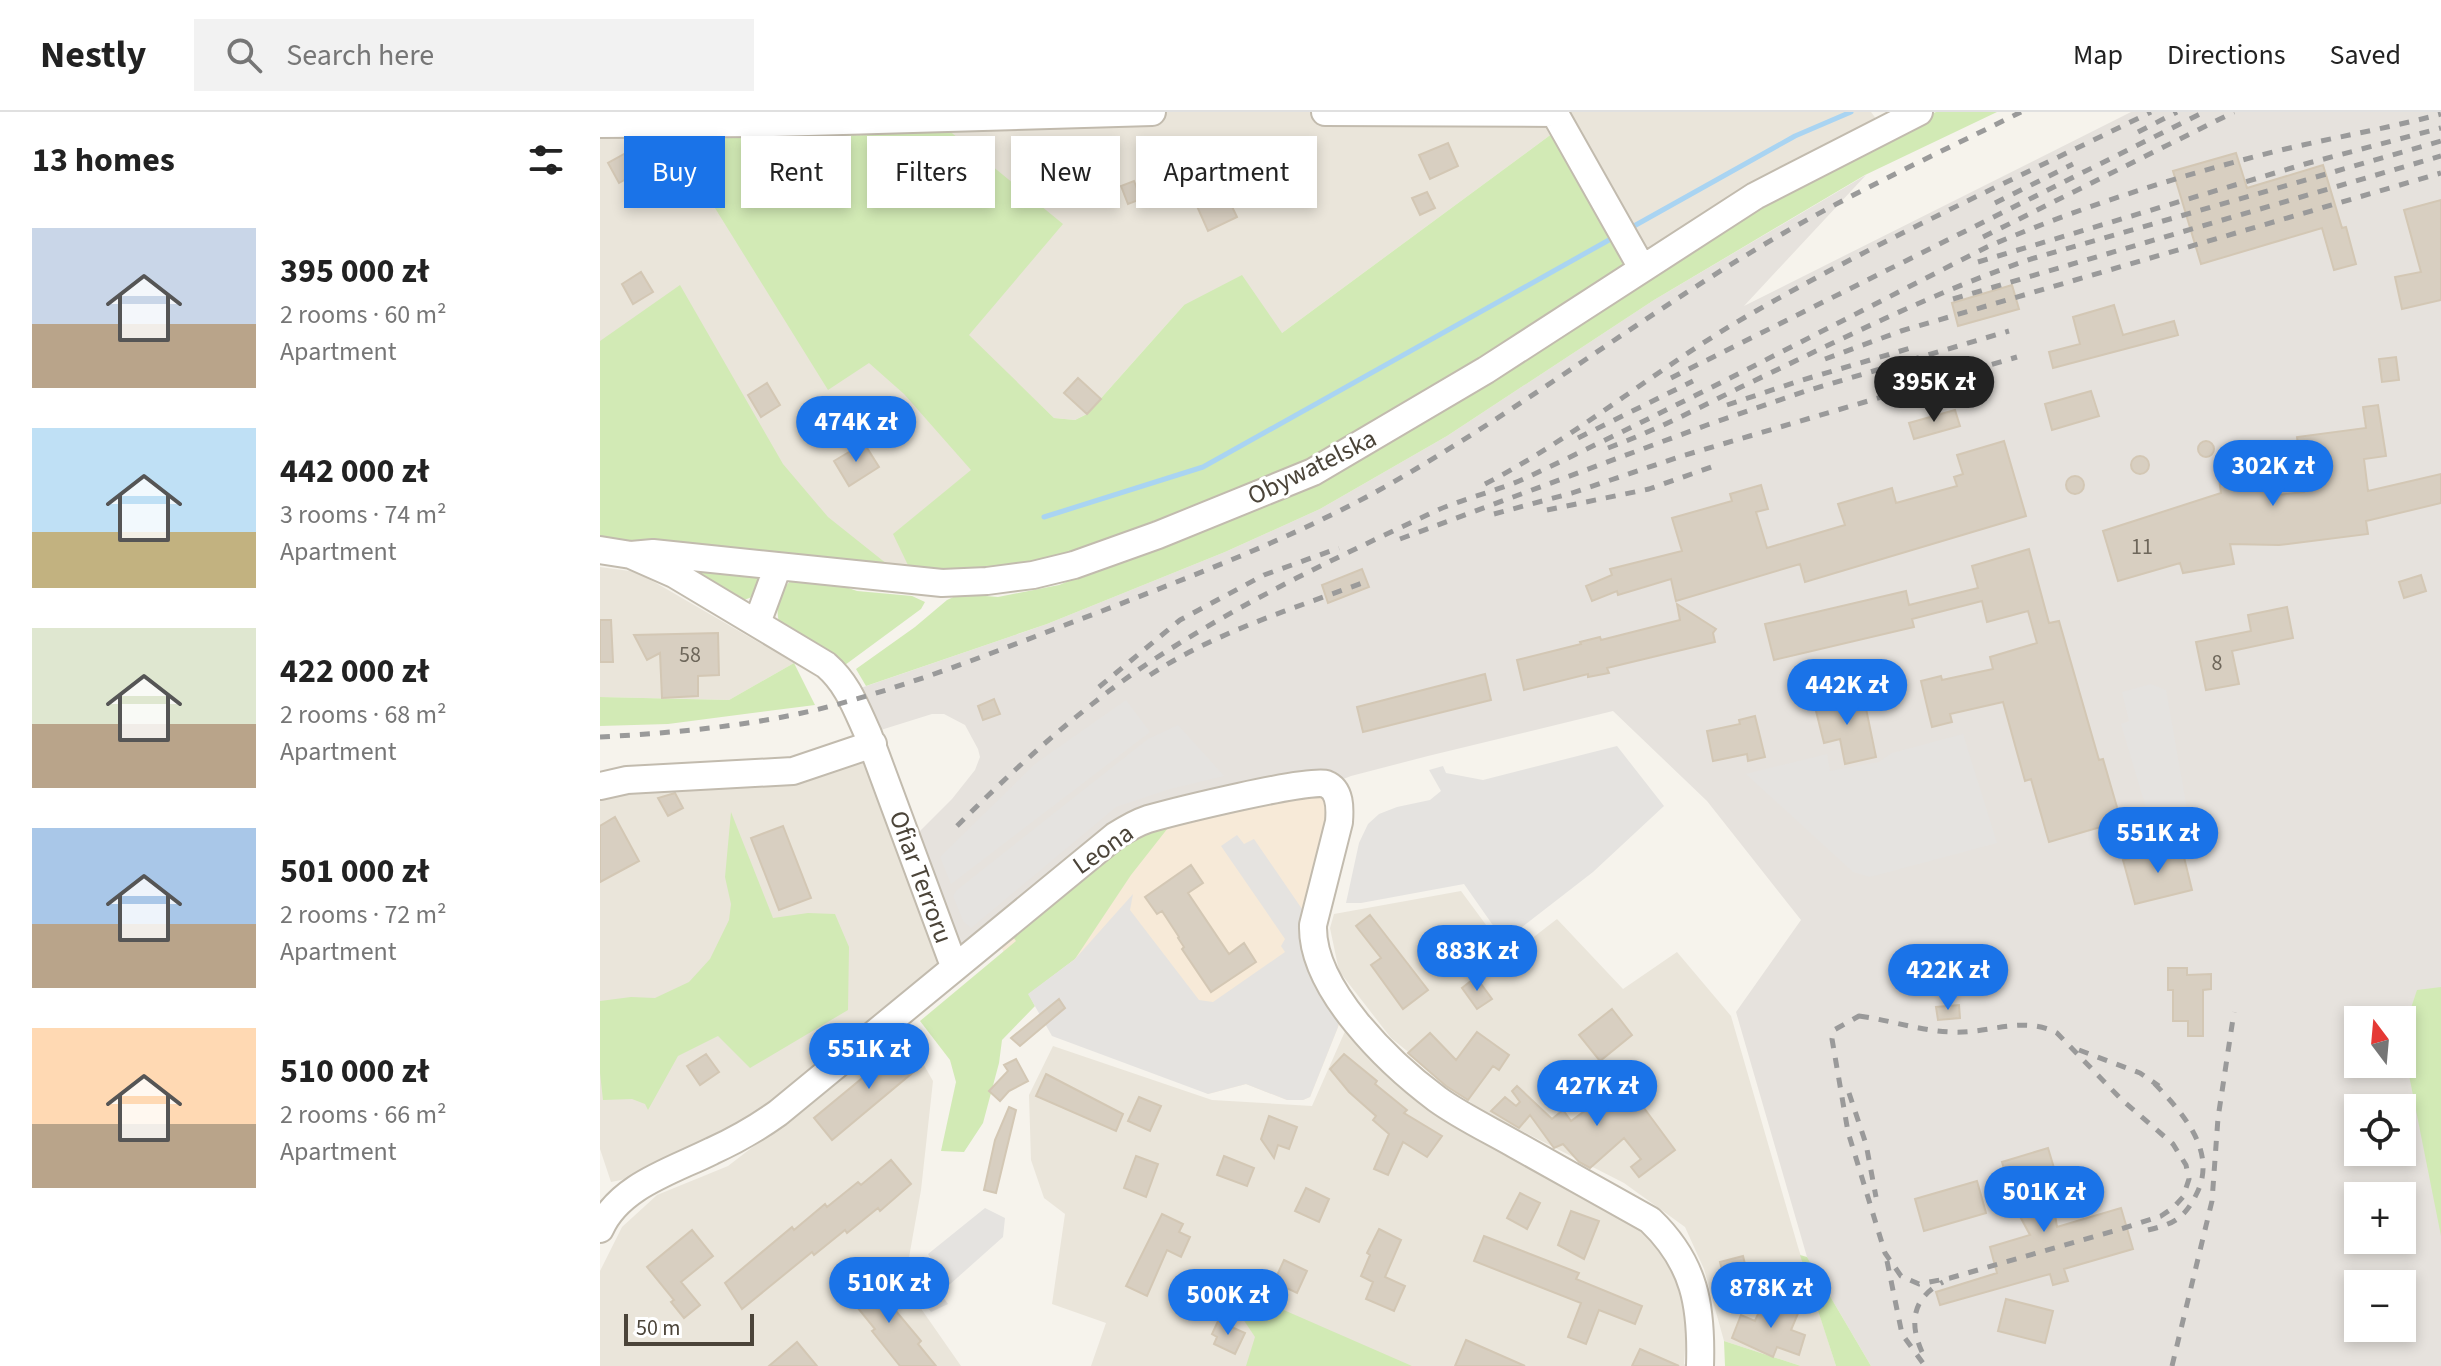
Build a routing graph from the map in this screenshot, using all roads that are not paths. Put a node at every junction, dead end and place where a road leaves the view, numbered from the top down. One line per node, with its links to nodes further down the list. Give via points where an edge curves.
1 (1152, 112): 5 (street)
2 (1325, 112): 4 (street)
3 (1919, 112): 6 (street, Obywatelska, via 1755,196)
4 (1555, 113): 6 (street)
5 (600, 124)
6 (1642, 268): 9 (street, Obywatelska, via 1486,370 1313,472 1074,565 1033,575 942,583)
7 (600, 550): 8 (street, Obywatelska)
8 (631, 555): 9 (street, Obywatelska); 10 (street, Obywatelska)
9 (778, 566): 10 (street)
10 (757, 623): 11 (street, Obywatelska, via 838,675)
11 (873, 744): 12 (street, via 793,771); 13 (street, Ofiar Terroru)
12 (600, 786)
13 (954, 966): 14 (street, Ofiar Terroru, via 778,1113); 15 (street, Leona, via 1130,827 1287,788 1328,785 1338,796 1339,822 1312,934 1322,966 1349,1013 1438,1099 1650,1220 1665,1234 1690,1278 1701,1331)
14 (604, 1208)
15 (1700, 1366)

